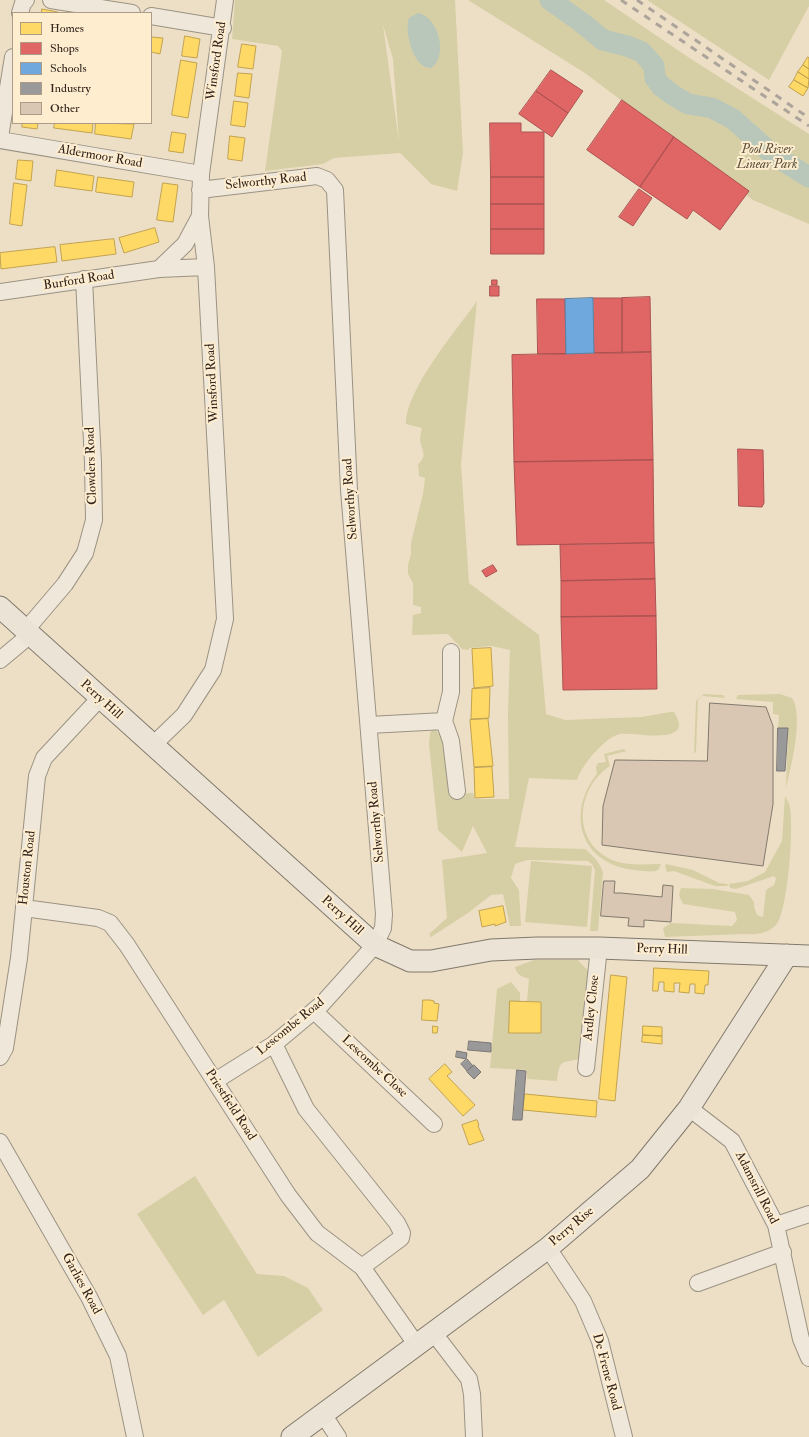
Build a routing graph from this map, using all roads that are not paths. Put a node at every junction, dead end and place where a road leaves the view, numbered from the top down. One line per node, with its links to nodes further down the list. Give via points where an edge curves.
1 (26, 0): 4 (street)
2 (51, 0): 5 (street)
3 (226, 0): 7 (street, Winsford Road)
4 (20, 12)
5 (126, 12)
6 (152, 16): 7 (street)
7 (223, 28): 10 (street, Winsford Road)
8 (12, 63): 9 (street)
9 (0, 132): 10 (street, Aldermoor Road)
10 (200, 182): 11 (street, Winsford Road); 22 (street, Selworthy Road, via 317,176 327,180 335,190 349,490)
11 (200, 216): 12 (street, Winsford Road); 13 (street, via 185,244)
12 (206, 267): 13 (street, Burford Road); 23 (street, Winsford Road, via 225,619 213,670 184,715)
13 (159, 269): 14 (street, Burford Road)
14 (84, 279): 15 (street, Burford Road); 17 (street, Clowders Road, via 94,520 85,553 65,584)
15 (0, 292)
16 (0, 607): 17 (main road, Perry Hill)
17 (27, 633): 19 (street, Clowders Road); 20 (main road, Perry Hill)
18 (451, 652): 21 (street, via 452,686)
19 (0, 660)
20 (99, 699): 23 (main road, Perry Hill); 25 (street, Houston Road, via 44,758 37,776)
21 (444, 721): 22 (street); 24 (street, via 452,746)
22 (369, 725): 26 (street, Selworthy Road, via 384,914 383,928)
23 (153, 746): 26 (main road, Perry Hill)
24 (457, 791)
25 (24, 908): 32 (street, Houston Road, via 12,1008 5,1048); 34 (street, Priestfield Road, via 98,918 110,923)
26 (374, 945): 27 (main road, Perry Hill, via 410,961 432,961 491,950); 30 (street, Lescombe Road)
27 (599, 948): 28 (main road, Perry Hill); 33 (street, Ardley Close)
28 (787, 955): 29 (main road, Perry Hill); 35 (main road, Perry Rise)
29 (809, 956)
30 (314, 1011): 31 (street, Lescombe Road); 36 (street, Lescombe Close)
31 (274, 1044): 34 (street, Lescombe Road); 42 (street, via 306,1109 402,1233 401,1238)
32 (0, 1057)
33 (586, 1068)
34 (215, 1081): 42 (street, Priestfield Road, via 288,1195 317,1233)
35 (688, 1108): 39 (street, Adamsrill Road, via 732,1141); 40 (main road, Perry Rise, via 640,1169)
36 (434, 1124)
37 (0, 1142): 48 (street, Garlies Road, via 89,1297 118,1356)
38 (809, 1214): 39 (street)
39 (776, 1225): 41 (street, Adamsrill Road)
40 (548, 1248): 44 (main road, Perry Rise); 52 (street, De Frene Road, via 582,1301 600,1341)
41 (782, 1252): 43 (street); 46 (street, Adamsrill Road, via 801,1339)
42 (362, 1267): 45 (street, Priestfield Road)
43 (698, 1283)
44 (433, 1332): 45 (main road, Perry Rise); 51 (street, via 469,1379)
45 (416, 1344): 47 (main road, Perry Rise)
46 (809, 1358)
47 (323, 1414): 49 (main road, Perry Rise); 50 (street)
48 (135, 1437)
49 (292, 1437)
50 (338, 1437)
51 (474, 1437)
52 (624, 1437)

